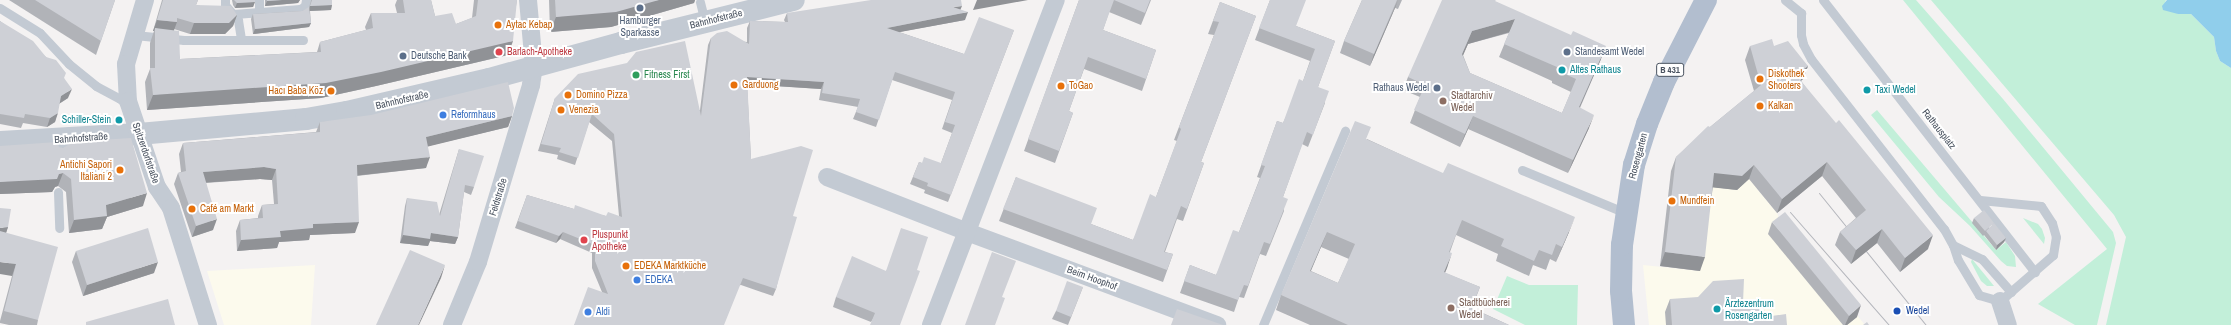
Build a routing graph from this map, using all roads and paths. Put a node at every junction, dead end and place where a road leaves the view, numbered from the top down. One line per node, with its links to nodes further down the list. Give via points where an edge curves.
1 (145, 0): 17 (street, Spitzerdorfstraße)
2 (225, 0): 15 (lane, via 225,5)
3 (258, 0): 14 (lane)
4 (306, 0): 14 (lane, via 305,6 300,9)
5 (528, 0): 20 (street)
6 (794, 0): 12 (street, Bahnhofstraße)
7 (1056, 0): 31 (street)
8 (1706, 0): 29 (main road, Rosengarten / B 431, via 1664,82 1647,124 1634,165)
9 (1785, 0): 32 (lane, via 1801,13 1801,35 1811,59 1944,229)
10 (1824, 0): 28 (lane, Rathausplatz)
11 (700, 2): 16 (lane)
12 (772, 2): 16 (street, Bahnhofstraße)
13 (0, 8): 21 (lane, via 40,33 69,64 96,86)
14 (259, 12): 15 (lane)
15 (234, 14): 18 (lane, via 240,27)
16 (705, 22): 20 (street, Bahnhofstraße)
17 (135, 35): 18 (lane, via 184,40); 21 (street, Spitzerdorfstraße, via 126,64)
18 (241, 40): 19 (lane)
19 (303, 40)
20 (534, 66): 23 (street, Bahnhofstraße, via 347,112 306,119); 36 (street, Feldstraße, via 525,107 486,238)
21 (128, 101): 23 (street, Spitzerdorfstraße)
22 (1345, 131): 39 (lane)
23 (139, 134): 24 (street, Bahnhofstraße, via 58,144); 35 (street, Spitzerdorfstraße, via 157,187 171,208)
24 (0, 142)
25 (1522, 170): 29 (lane)
26 (827, 177): 31 (street, Beim Hoophof)
27 (58, 192): 30 (lane)
28 (1980, 200): 33 (lane, Rathausplatz); 33 (lane, via 2041,206 2052,223 2056,237 2052,256)
29 (1626, 213): 40 (main road, Rosengarten / B 431, via 1621,291)
30 (59, 228)
31 (967, 232): 37 (street); 38 (street, Beim Hoophof)
32 (1953, 245): 34 (lane, via 1982,259); 34 (lane, via 1958,260 1979,295)
33 (2036, 272): 34 (lane)
34 (2005, 297): 41 (street)
35 (208, 325)
36 (452, 325)
37 (931, 325)
38 (1217, 325)
39 (1263, 325)
40 (1624, 325)
41 (2008, 325)

